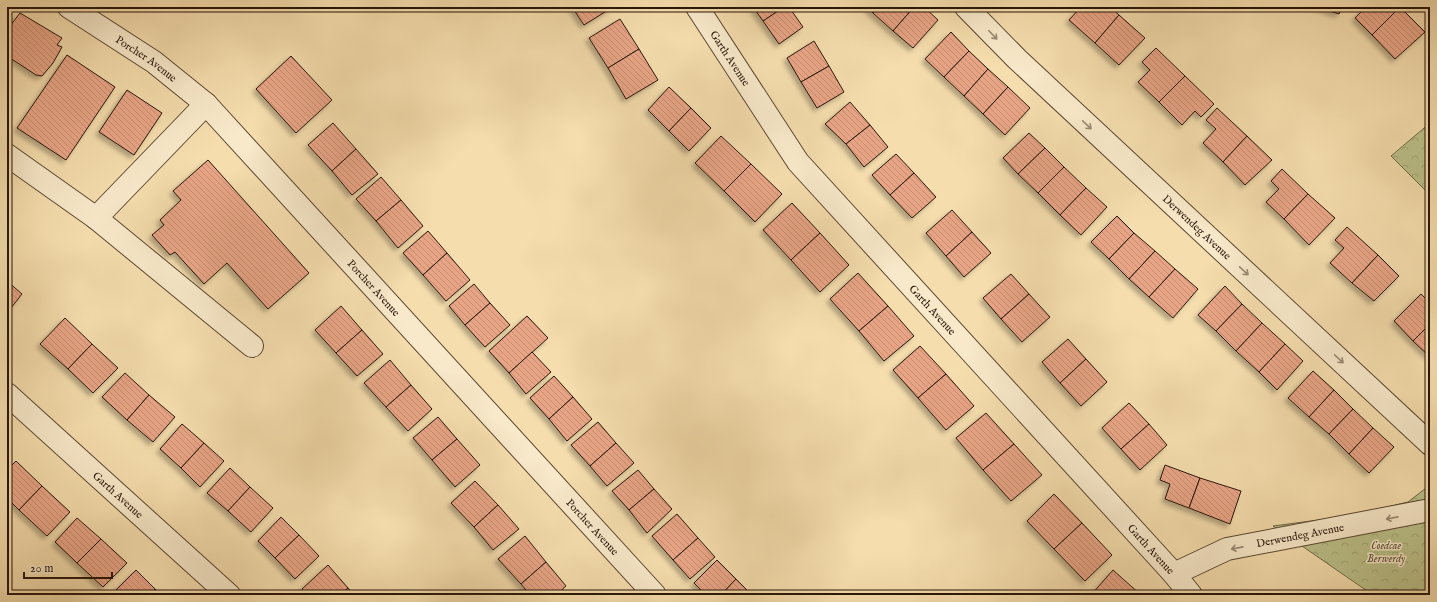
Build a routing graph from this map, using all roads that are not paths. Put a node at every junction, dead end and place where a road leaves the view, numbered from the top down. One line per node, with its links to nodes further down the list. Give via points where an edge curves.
1 (69, 7): 4 (street, Porcher Avenue, via 154,62)
2 (697, 7): 11 (street, Garth Avenue, via 798,162)
3 (966, 7): 9 (street, Derwendeg Avenue, one-way to 9, via 1016,59)
4 (206, 104): 6 (street); 13 (street, Porcher Avenue)
5 (7, 155): 6 (street)
6 (96, 218): 7 (street)
7 (252, 346)
8 (7, 394): 12 (street, Garth Avenue)
9 (1430, 444)
10 (1430, 510): 11 (street, Derwendeg Avenue, one-way to 11, via 1227,549)
11 (1174, 574): 14 (street, Garth Avenue)
12 (229, 595)
13 (655, 595)
14 (1191, 595)

